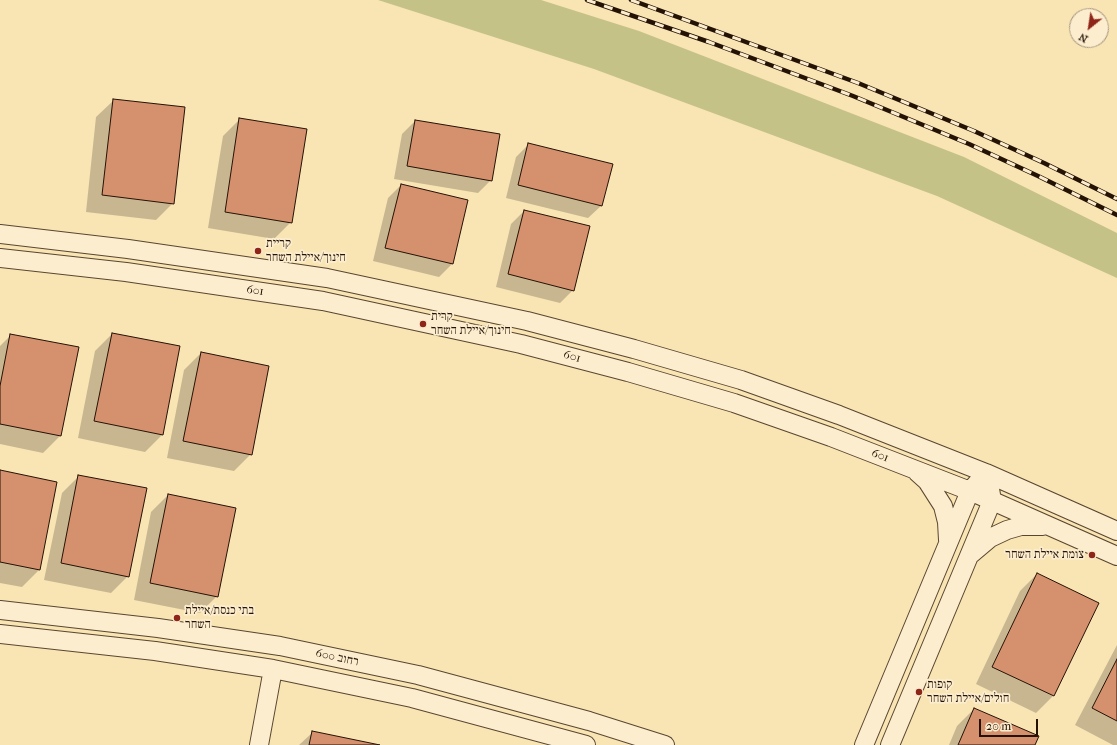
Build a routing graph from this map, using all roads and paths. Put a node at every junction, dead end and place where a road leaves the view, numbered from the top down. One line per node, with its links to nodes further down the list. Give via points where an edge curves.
1 (0, 234): 4 (street, 601, via 128,249 328,278 527,321 741,380 839,415)
2 (0, 258): 3 (street, 601, via 126,272 324,301 513,342 734,403 831,436)
3 (911, 468): 5 (street, 601); 9 (street, via 927,481 943,506)
4 (986, 473): 5 (street); 6 (street); 8 (street, 601)
5 (970, 491): 6 (street, 601); 9 (street)
6 (992, 501): 7 (street, 601); 10 (street)
7 (1052, 527): 10 (street, via 1032,525 1007,530 990,538); 11 (street, 601)
8 (1117, 530)
9 (948, 543): 15 (street)
10 (969, 556): 19 (street)
11 (1117, 556)
12 (0, 610): 18 (street, רחוב 600, via 158,628 280,646 418,675 589,721)
13 (0, 634): 14 (street, רחוב 600, via 155,651)
14 (273, 669): 16 (street); 17 (street, רחוב 600, via 412,698)
15 (864, 744)
16 (259, 745)
17 (586, 745)
18 (665, 745)
19 (890, 745)

